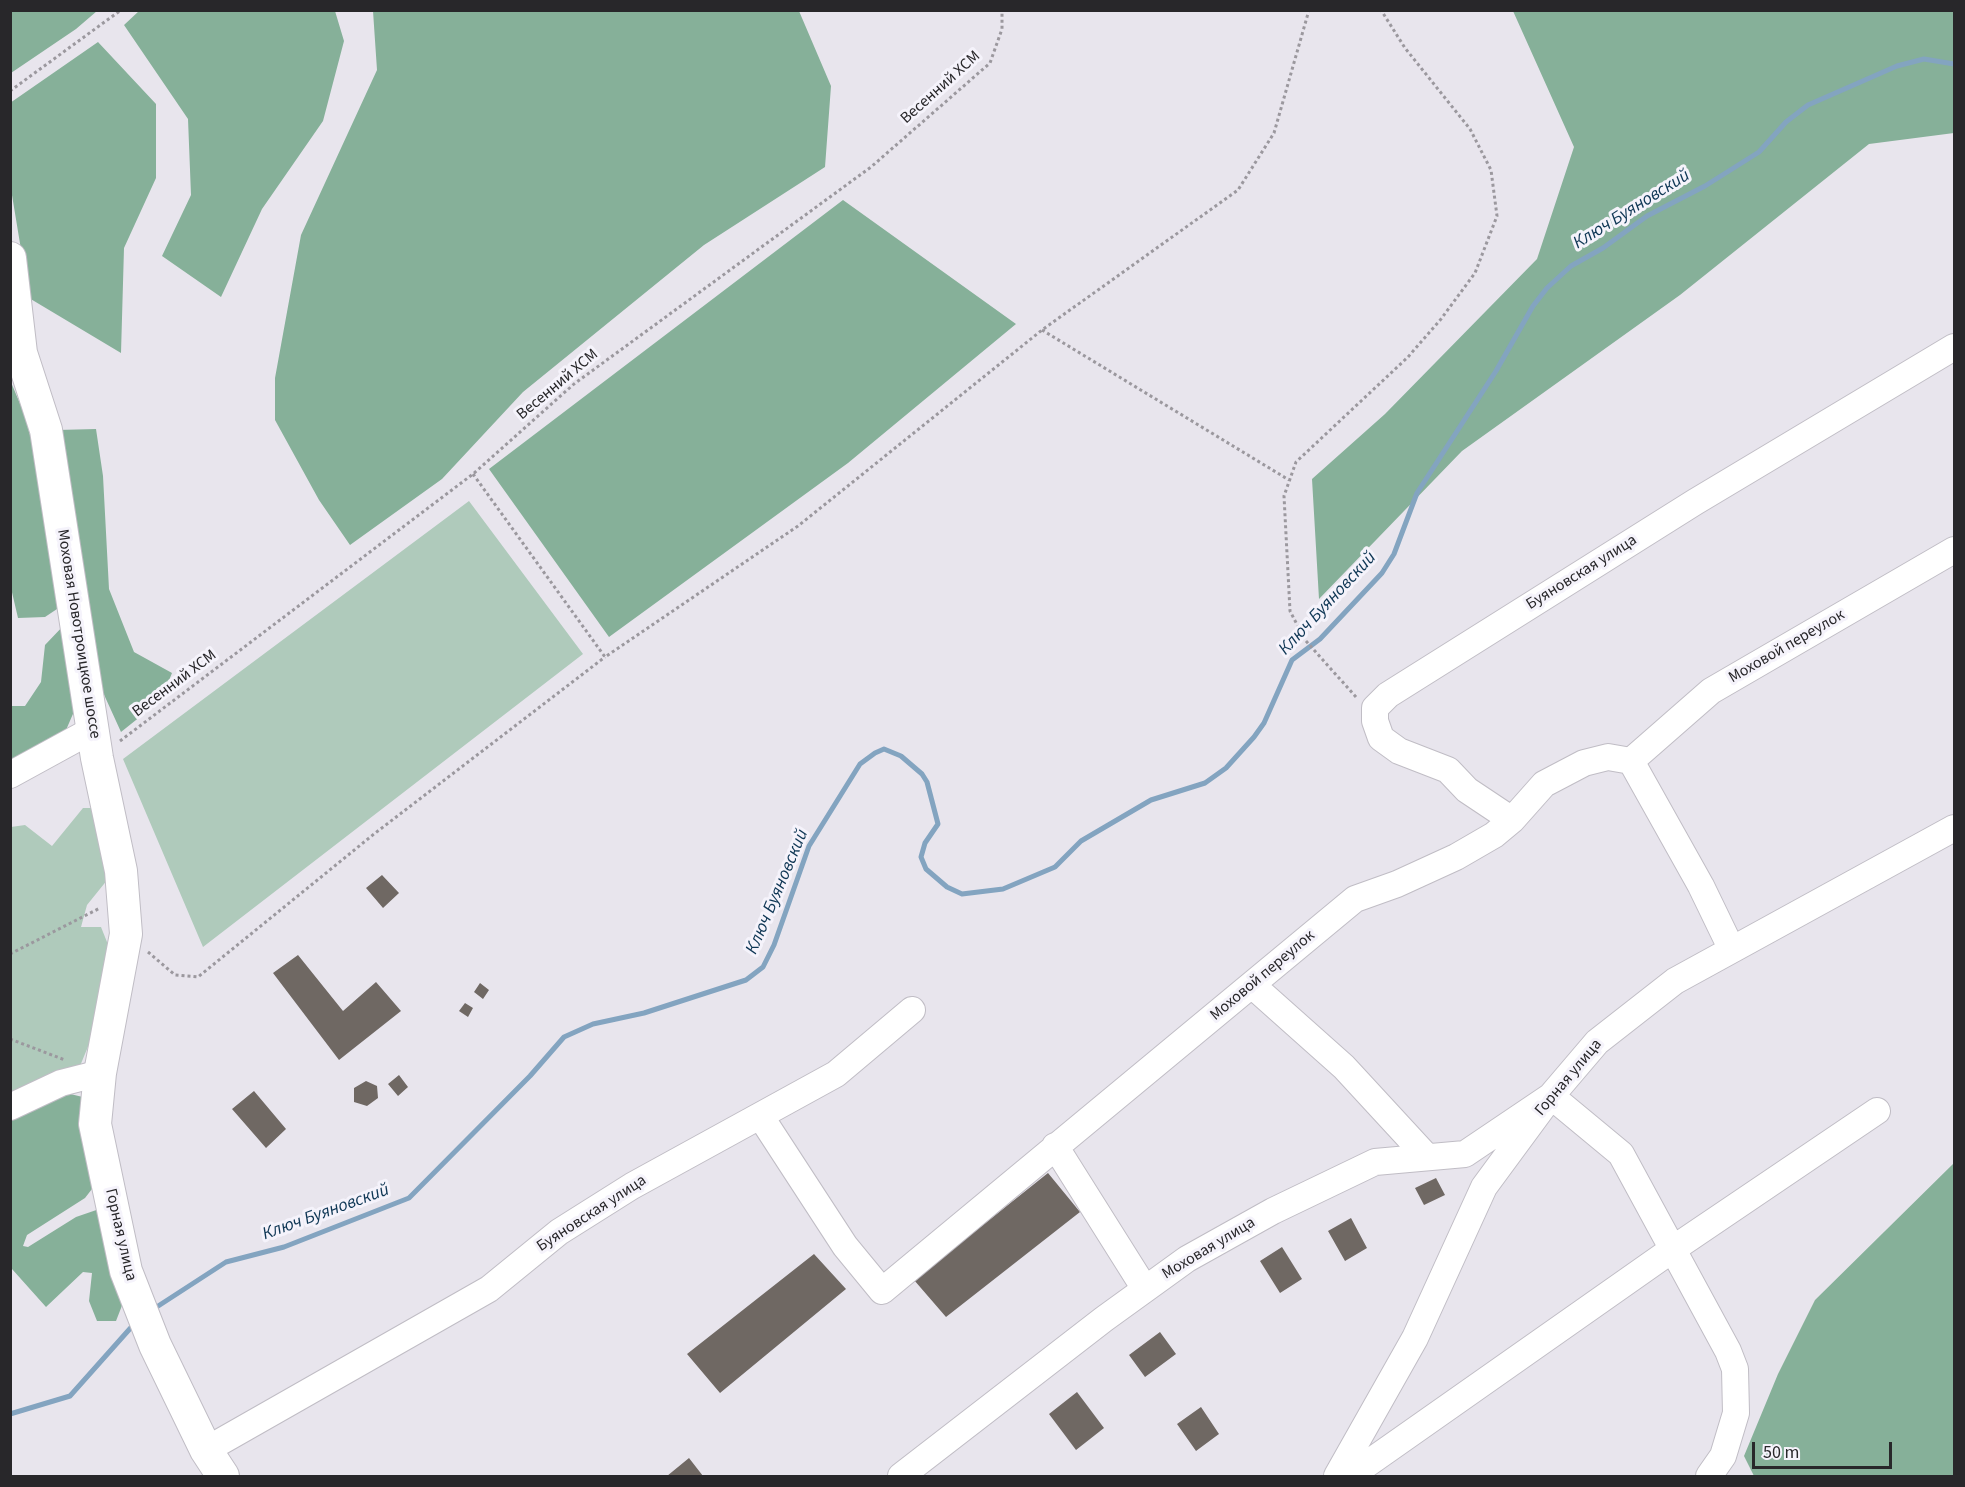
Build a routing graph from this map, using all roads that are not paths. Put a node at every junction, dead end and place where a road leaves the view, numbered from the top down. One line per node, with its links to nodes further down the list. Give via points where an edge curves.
1 (10, 258): 4 (main road, Моховая Новотроицкое шоссе, via 21,353 46,430)
2 (1954, 346): 7 (street, Буяновская улица, via 1695,502 1388,695 1375,708 1381,738 1399,751 1448,770 1467,790)
3 (1954, 550): 5 (street, Моховой переулок, via 1711,691)
4 (95, 743): 6 (street); 11 (main road, Моховая Новотроицкое шоссе, via 121,870 126,934)
5 (1631, 761): 7 (street, Моховой переулок, via 1608,757 1584,763 1544,784); 9 (street)
6 (10, 775)
7 (1512, 820): 10 (street, Моховой переулок, via 1455,857 1355,898)
8 (1954, 828): 9 (street, Горная улица)
9 (1731, 948): 14 (street, Горная улица, via 1675,981 1597,1042)
10 (1252, 985): 18 (street, Моховой переулок); 19 (street, via 1344,1067)
11 (111, 1011): 13 (main road, Горная улица)
12 (912, 1011): 17 (street, Буяновская улица, via 836,1074)
13 (100, 1073): 15 (street, via 61,1083); 22 (main road, Горная улица, via 95,1124 126,1272 155,1345)
14 (1551, 1096): 19 (street, Моховая улица, via 1465,1154); 20 (street, via 1620,1154); 25 (street, Горная улица, via 1484,1187 1415,1338)
15 (10, 1107)
16 (1877, 1111): 20 (street)
17 (761, 1116): 18 (street, Моховой переулок, via 845,1246 882,1291); 22 (street, Буяновская улица, via 614,1197 559,1232 489,1289)
18 (1054, 1146): 21 (street)
19 (1427, 1157): 21 (street, Моховая улица, via 1375,1162 1263,1217 1187,1259)
20 (1673, 1249): 26 (street); 27 (street, via 1735,1370 1736,1413 1723,1456)
21 (1145, 1289): 24 (street, Моховая улица)
22 (206, 1450): 23 (main road, Горная улица)
23 (223, 1476)
24 (901, 1476)
25 (1337, 1476)
26 (1350, 1476)
27 (1708, 1476)

